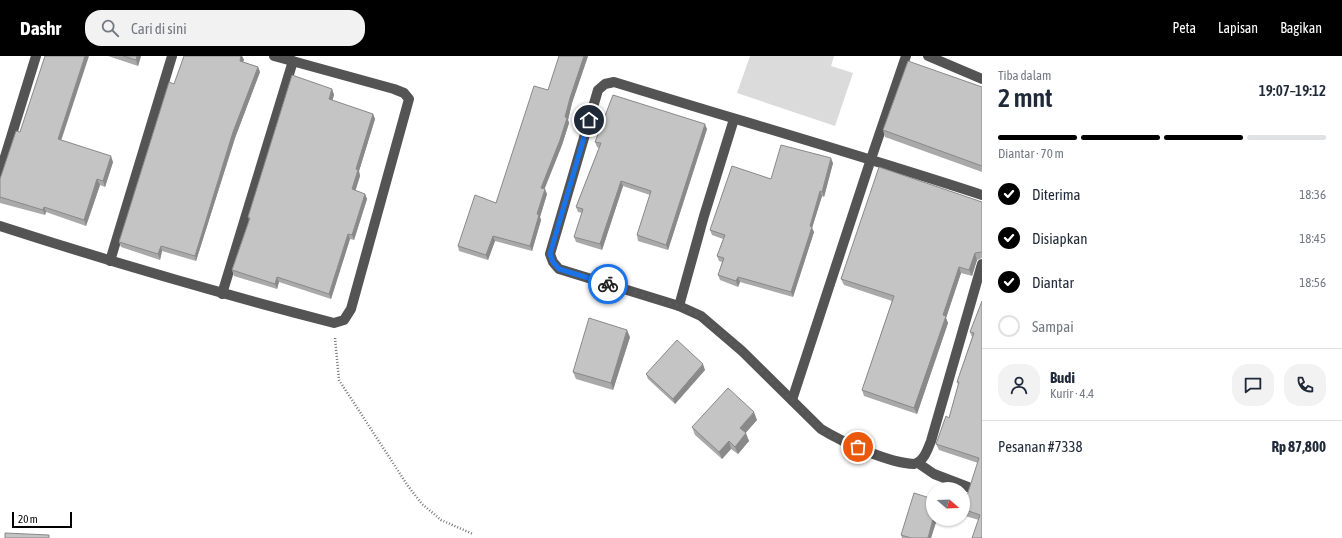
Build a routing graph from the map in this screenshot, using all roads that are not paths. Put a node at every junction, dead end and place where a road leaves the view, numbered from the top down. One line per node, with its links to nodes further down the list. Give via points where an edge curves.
1 (36, 56): 10 (street)
2 (172, 56): 13 (street)
3 (274, 56): 6 (street)
4 (906, 56): 9 (street)
5 (928, 56): 7 (street)
6 (293, 61): 15 (street); 15 (street, via 394,89 404,93 409,99 351,309 344,320 334,323)
7 (982, 79)
8 (734, 119): 9 (street); 16 (street); 16 (street, via 614,82 605,84 598,90 550,254 559,269)
9 (871, 158): 11 (street); 17 (street)
10 (0, 173)
11 (982, 195)
12 (0, 226): 13 (street)
13 (110, 261): 15 (street)
14 (982, 264): 18 (street, via 931,441 925,456)
15 (222, 294)
16 (679, 306): 17 (street, via 701,316 742,351)
17 (792, 400): 18 (street, via 821,429 832,436 879,455 908,464)
18 (918, 463): 19 (street, via 934,474)
19 (955, 482)

